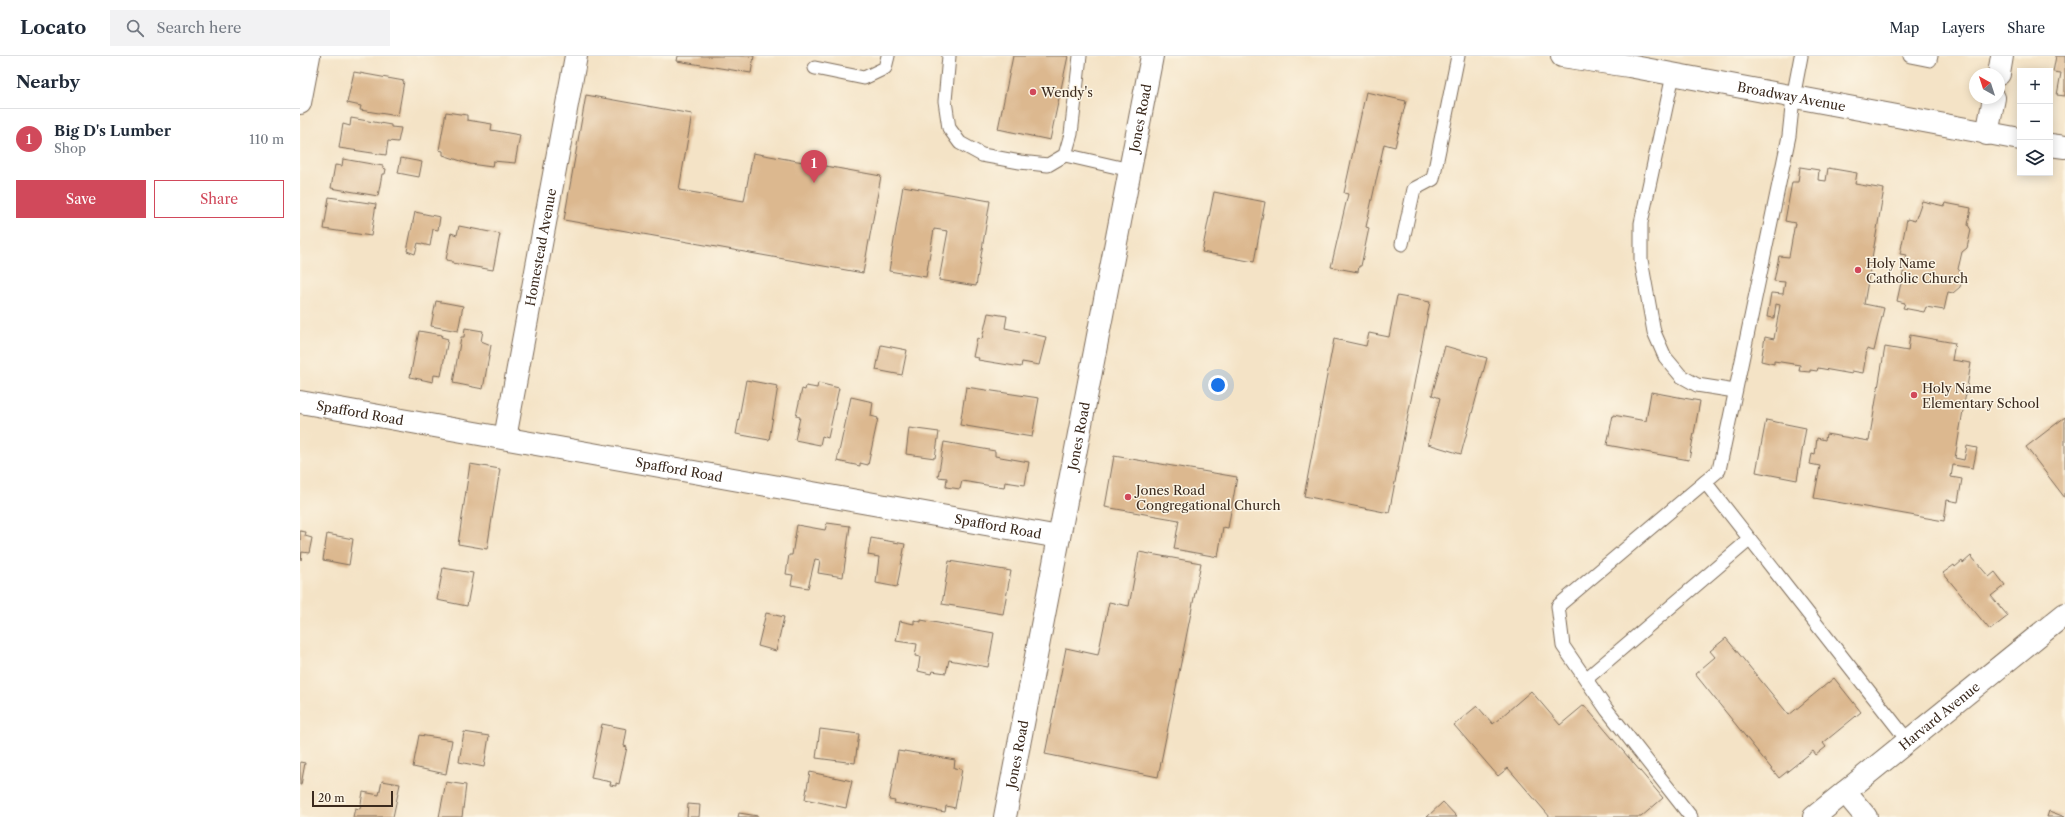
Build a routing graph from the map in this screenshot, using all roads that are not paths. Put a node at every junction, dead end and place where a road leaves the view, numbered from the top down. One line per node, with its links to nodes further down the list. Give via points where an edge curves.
1 (309, 56): 18 (street)
2 (576, 56): 29 (street, Homestead Avenue)
3 (888, 56): 14 (lane, via 885,68 864,78)
4 (950, 56): 24 (lane, via 945,101 949,128 960,143 982,155 1020,162 1048,165)
5 (1080, 56): 24 (lane, via 1071,134)
6 (1152, 56): 25 (street, Jones Road)
7 (1458, 56): 26 (lane, via 1433,179 1414,189)
8 (1562, 56): 13 (street, Broadway Avenue)
9 (1801, 56): 17 (lane)
10 (1910, 56): 12 (lane)
11 (2002, 56): 15 (street)
12 (1930, 58)
13 (1631, 61): 16 (street, Broadway Avenue)
14 (815, 68)
15 (2000, 68)
16 (1673, 75): 17 (street, Broadway Avenue); 27 (lane, via 1641,222 1641,260 1654,332 1665,356 1681,376 1697,385)
17 (1793, 98): 20 (street, Broadway Avenue); 27 (lane, via 1789,136)
18 (300, 104)
19 (1993, 104): 20 (street)
20 (1987, 134): 21 (street, Broadway Avenue)
21 (2017, 139)
22 (2053, 145): 23 (street)
23 (2065, 147)
24 (1065, 155): 25 (lane)
25 (1130, 170): 31 (street, Jones Road)
26 (1402, 244)
27 (1735, 391): 30 (lane, via 1719,470)
28 (300, 402): 29 (street, Spafford Road)
29 (505, 438): 31 (street, Spafford Road)
30 (1705, 482): 32 (lane); 34 (lane, via 1558,606 1562,646)
31 (1059, 537): 37 (street, Jones Road)
32 (1749, 540): 34 (lane); 35 (lane)
33 (2065, 614): 35 (street, Harvard Avenue)
34 (1586, 679): 38 (lane, via 1607,710)
35 (1908, 741): 36 (street, Harvard Avenue)
36 (1845, 792): 39 (street, Harvard Avenue); 40 (street)
37 (1005, 817)
38 (1691, 817)
39 (1814, 817)
40 (1866, 817)

